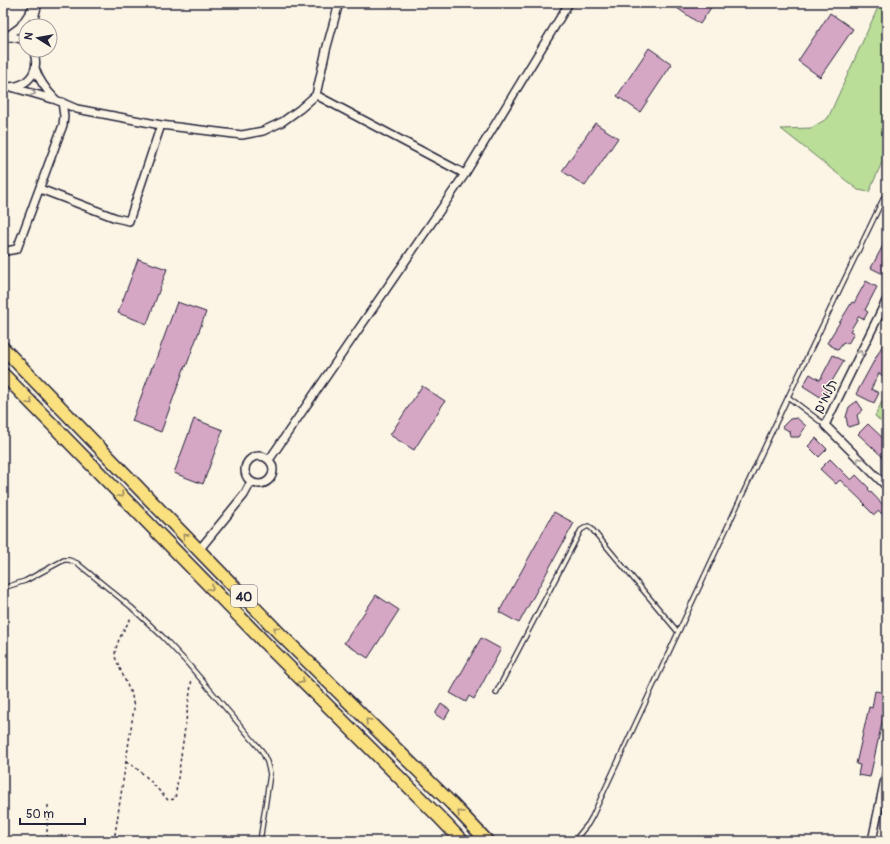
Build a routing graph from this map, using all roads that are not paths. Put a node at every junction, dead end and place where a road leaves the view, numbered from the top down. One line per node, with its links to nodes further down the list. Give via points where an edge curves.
1 (37, 3): 4 (street); 5 (street, via 20,27)
2 (339, 3): 11 (street)
3 (569, 3): 14 (street)
4 (34, 18)
5 (4, 38): 6 (street)
6 (18, 38)
7 (36, 58): 8 (street)
8 (35, 68): 10 (street, via 26,82); 12 (street, via 44,88)
9 (3, 86): 10 (street)
10 (11, 87): 12 (street, one-way to 12)
11 (316, 95): 13 (street, via 282,122 249,134); 14 (street)
12 (59, 101): 13 (street, via 77,109); 15 (street, via 64,116 63,125)
13 (161, 125): 15 (street, via 129,221)
14 (465, 174): 23 (street)
15 (40, 188): 17 (street, via 18,249)
16 (887, 191): 21 (lane)
17 (3, 250)
18 (887, 299): 22 (street, תלמים, one-way to 18)
19 (3, 348): 26 (highway, 40, one-way to 19)
20 (3, 374): 32 (highway, 40, one-way to 32, via 262,641)
21 (788, 397): 22 (lane); 28 (lane)
22 (824, 425): 25 (street, תלמים, one-way to 22)
23 (269, 460): 24 (street, via 273,468 272,477 260,484); 24 (street, via 256,456 248,461 245,474)
24 (251, 482): 26 (street, via 244,495)
25 (887, 487)
26 (200, 550): 33 (highway, 40, one-way to 26, via 280,634)
27 (3, 588): 31 (lane, via 25,581 64,560 70,560 135,611 163,637 262,751 270,774)
28 (678, 632): 29 (lane, via 588,526 581,530); 34 (lane, via 592,817)
29 (496, 693)
30 (887, 769): 35 (street)
31 (260, 841)
32 (462, 841)
33 (487, 841)
34 (574, 841)
35 (872, 841)

